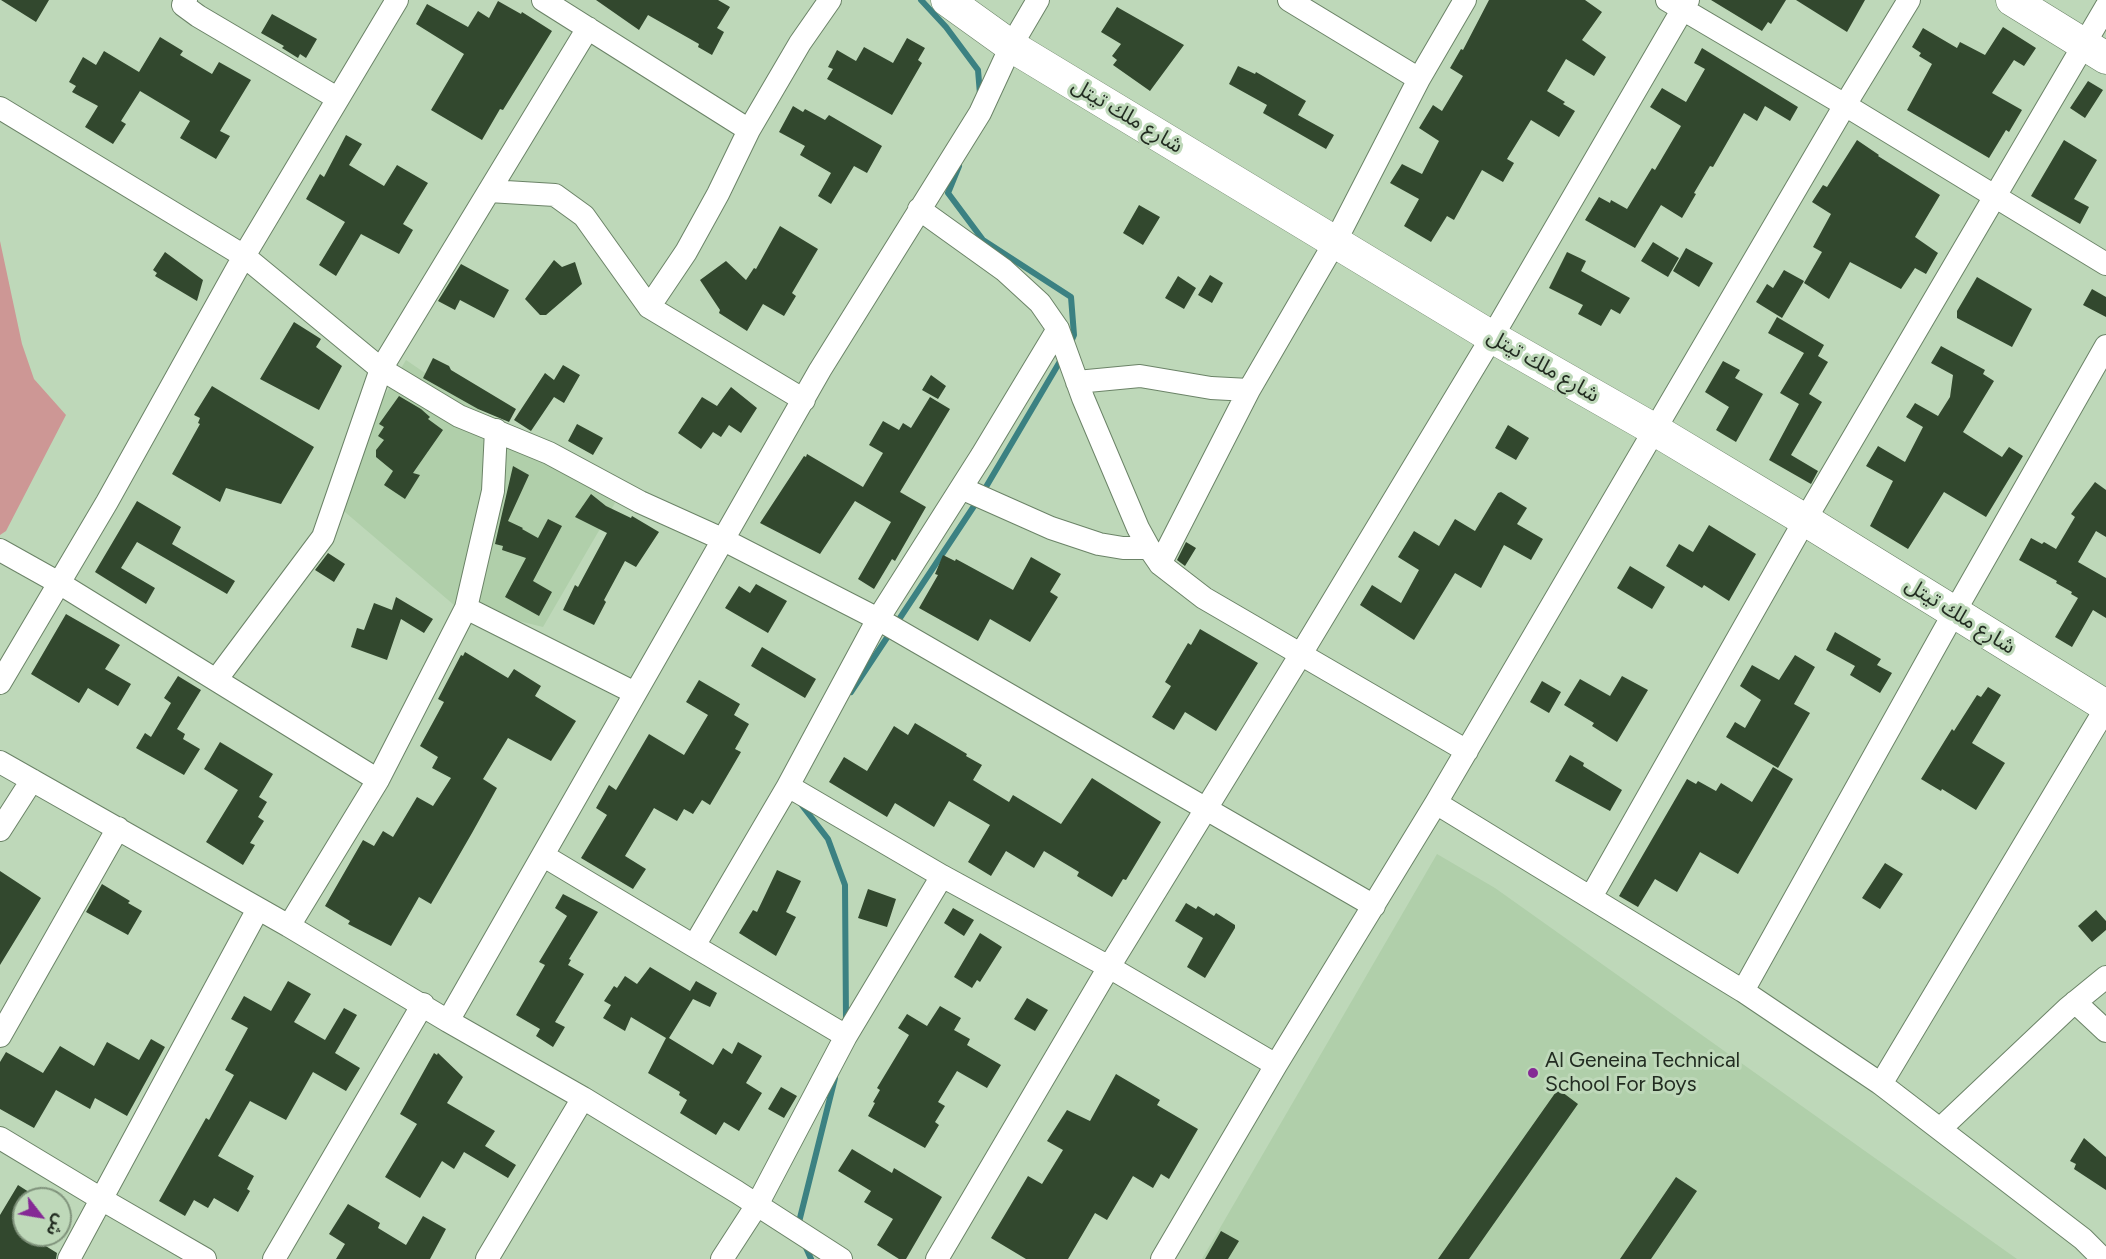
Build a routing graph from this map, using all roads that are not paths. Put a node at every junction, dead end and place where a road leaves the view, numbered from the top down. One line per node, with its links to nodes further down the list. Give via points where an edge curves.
1 (397, 0): 17 (street)
2 (543, 0): 13 (street)
3 (830, 0): 20 (street)
4 (947, 0): 14 (main road, شارع ملك تيتل)
5 (1038, 0): 14 (street)
6 (1289, 0): 16 (street)
7 (1465, 0): 16 (street)
8 (1909, 0): 18 (street)
9 (2012, 0): 15 (main road)
10 (181, 2): 17 (street)
11 (1679, 3): 18 (street); 29 (street)
12 (2106, 7): 15 (street)
13 (588, 28): 20 (street); 21 (street)
14 (1011, 46): 23 (street, via 981,113); 24 (main road, شارع ملك تيتل)
15 (2095, 51): 22 (street)
16 (1419, 79): 24 (street)
17 (337, 98): 25 (street)
18 (1845, 105): 22 (street); 36 (street)
19 (0, 108): 25 (street)
20 (749, 130): 27 (street, via 686,252)
21 (489, 191): 27 (street, via 555,195 584,216); 31 (street)
22 (1995, 195): 26 (street); 38 (street)
23 (919, 209): 28 (street, via 1004,270 1040,303); 34 (street)
24 (1335, 242): 29 (main road, شارع ملك تيتل); 33 (street)
25 (244, 256): 31 (street); 42 (street)
26 (2106, 264)
27 (649, 307): 34 (street)
28 (1058, 329): 32 (street); 37 (street)
29 (1492, 337): 36 (main road, شارع ملك تيتل); 46 (street)
30 (2106, 346): 44 (street)
31 (381, 369): 35 (street, via 459,416); 47 (street, via 323,537)
32 (1077, 382): 33 (street, via 1140,376); 41 (street, via 1138,528)
33 (1249, 390): 41 (street)
34 (804, 400): 39 (street)
35 (496, 430): 39 (street); 43 (street, via 493,491)
36 (1655, 430): 38 (main road, شارع ملك تيتل); 51 (street)
37 (961, 488): 41 (street, via 1051,528 1098,544); 45 (street)
38 (1805, 520): 44 (main road, شارع ملك تيتل); 62 (street)
39 (722, 539): 45 (street); 49 (street)
40 (0, 550): 42 (street)
41 (1154, 556): 46 (street, via 1204,598)
42 (59, 583): 47 (street); 48 (street)
43 (466, 608): 49 (street); 54 (street)
44 (1955, 611): 50 (main road, شارع ملك تيتل); 69 (street)
45 (878, 619): 55 (street); 57 (street)
46 (1301, 654): 51 (street); 57 (street)
47 (216, 680): 54 (street)
48 (0, 683)
49 (635, 693): 60 (street)
50 (2106, 707): 77 (street)
51 (1467, 751): 56 (street)
52 (0, 762): 53 (street)
53 (32, 780): 58 (street); 59 (street)
54 (378, 780): 65 (street)
55 (788, 786): 61 (street); 66 (street)
56 (1436, 803): 62 (street); 63 (street)
57 (1204, 810): 63 (street); 67 (street)
58 (118, 828): 64 (street); 74 (street)
59 (0, 830)
60 (544, 856): 66 (street); 72 (street)
61 (942, 876): 67 (street); 75 (street)
62 (1591, 897): 69 (street)
63 (1374, 906): 76 (street)
64 (258, 909): 65 (street); 81 (street)
65 (288, 926): 71 (street)
66 (694, 946): 75 (street)
67 (1109, 967): 76 (street); 89 (street)
68 (2106, 977): 70 (street)
69 (1743, 991): 77 (street)
70 (2075, 1002): 73 (street); 79 (street)
71 (423, 1005): 72 (street); 85 (street)
72 (448, 1021): 78 (street)
73 (2106, 1031)
74 (0, 1036)
75 (846, 1036): 82 (street)
76 (1276, 1065): 90 (street)
77 (1881, 1084): 79 (street)
78 (583, 1098): 82 (street); 86 (street)
79 (1940, 1129): 91 (street, via 2083,1239)
80 (0, 1138): 81 (street)
81 (103, 1200): 83 (street); 84 (street)
82 (758, 1205): 87 (street); 88 (street)
83 (69, 1259)
84 (205, 1259)
85 (274, 1259)
86 (487, 1259)
87 (722, 1259)
88 (841, 1259)
89 (937, 1259)
90 (1162, 1259)
91 (2103, 1259)

